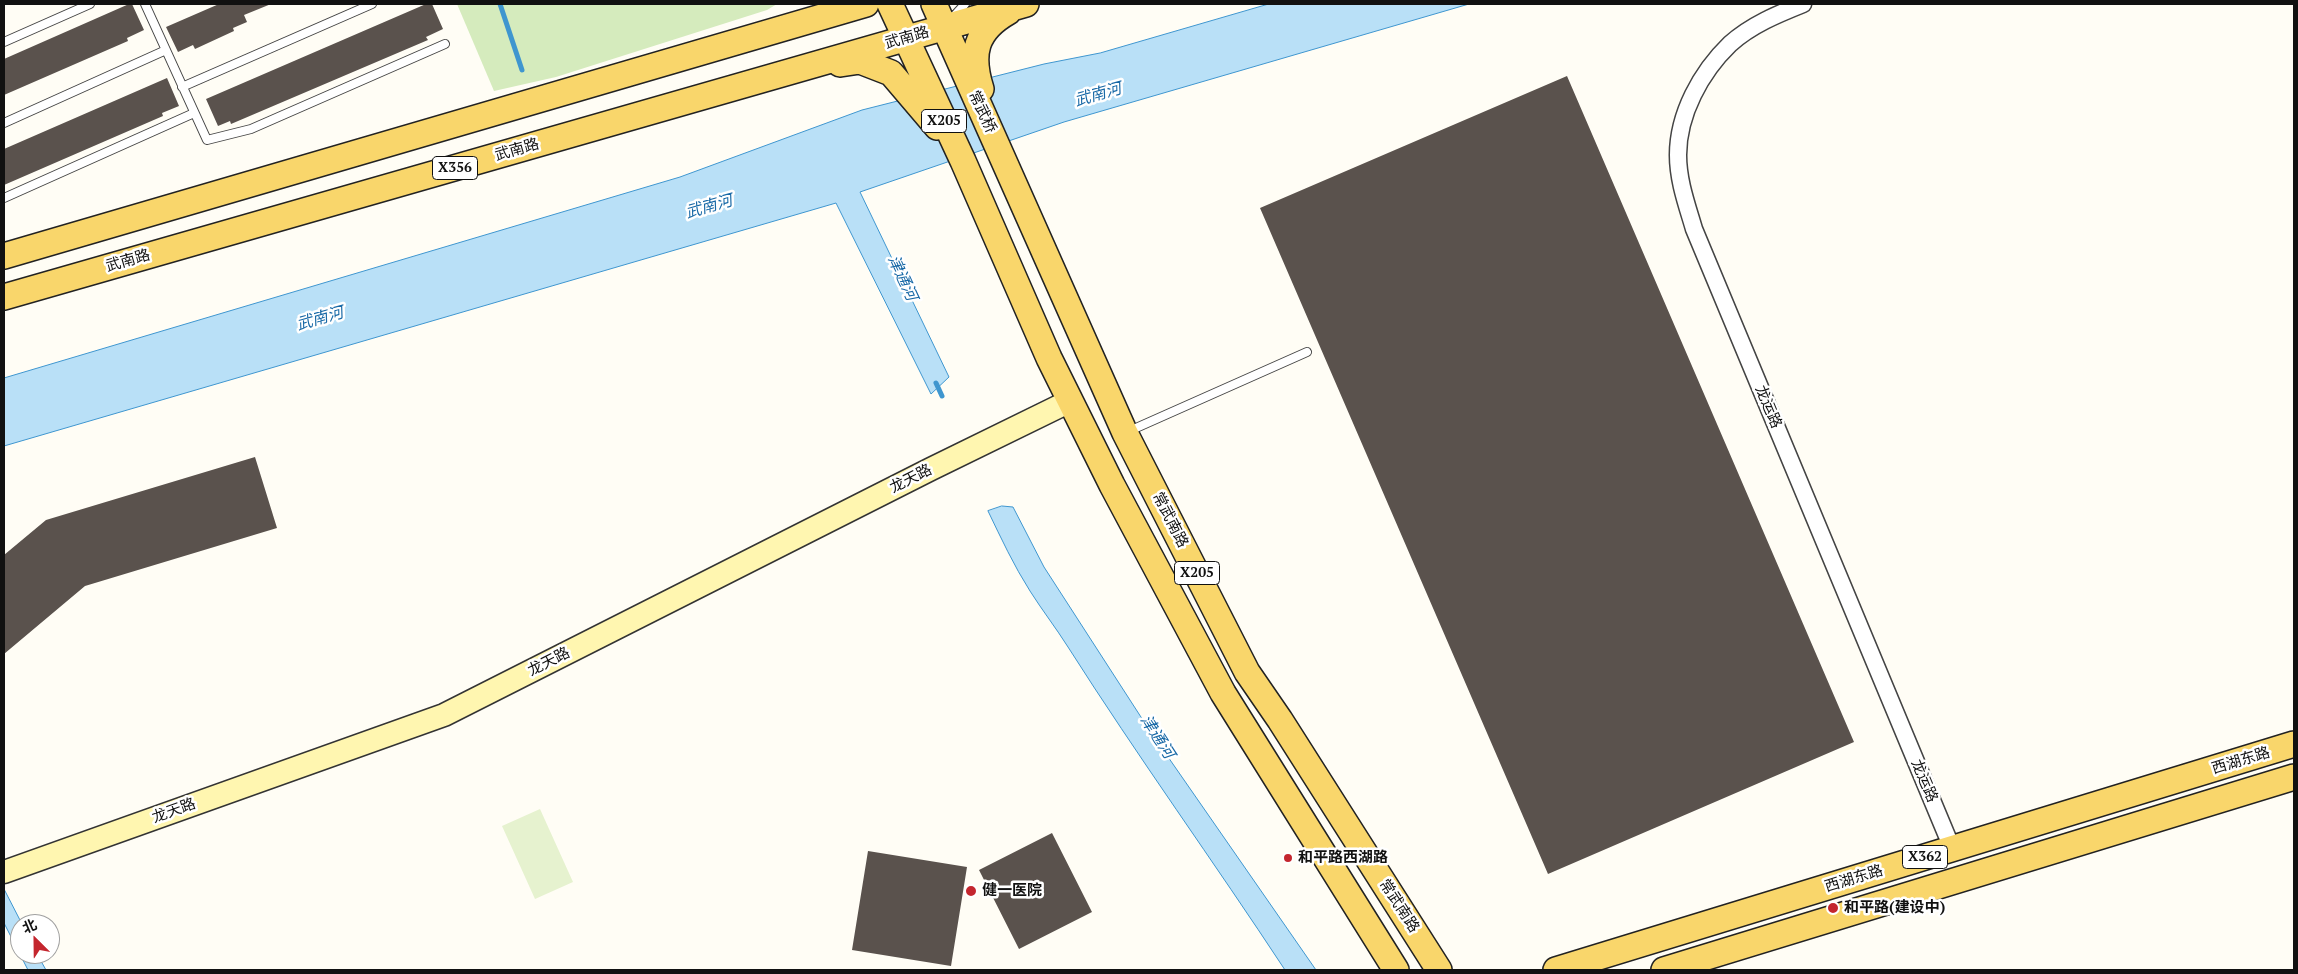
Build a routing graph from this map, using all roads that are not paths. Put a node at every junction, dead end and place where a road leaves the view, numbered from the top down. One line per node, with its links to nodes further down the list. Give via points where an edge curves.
1 (90, 4): 14 (lane)
2 (145, 4): 16 (lane)
3 (372, 4): 19 (lane)
4 (816, 4): 11 (street)
5 (866, 4): 11 (main road)
6 (890, 4): 13 (main road, X205)
7 (934, 4): 12 (main road, X205)
8 (965, 4): 12 (lane)
9 (1024, 4): 12 (main road, X356); 17 (main road, via 993,21 977,41)
10 (1803, 4): 32 (street, 龙运路, via 1767,19 1730,44 1698,84 1682,129 1678,154 1682,190 1694,229)
11 (797, 25): 25 (main road)
12 (944, 27): 13 (main road, 武南路 / X356); 17 (main road, X205)
13 (906, 38): 18 (main road, 武南路 / X356); 20 (main road, X205)
14 (4, 42)
15 (445, 44): 21 (lane, via 250,128 206,140)
16 (166, 50): 19 (lane); 22 (lane)
17 (969, 71): 23 (main road, 常武桥 / X205)
18 (790, 72): 20 (main road, via 860,61); 26 (main road, 武南路 / X356)
19 (182, 86): 21 (lane)
20 (916, 86): 28 (main road, X205, via 963,161)
21 (194, 113): 24 (lane)
22 (4, 123)
23 (1000, 152): 29 (main road, 常武南路 / X205)
24 (4, 198)
25 (4, 256)
26 (4, 297)
27 (1306, 352): 29 (lane)
28 (1070, 401): 33 (street, 龙天路, via 444,715); 34 (main road, X205, via 1223,693)
29 (1125, 433): 35 (main road, 常武南路 / X205, via 1247,672)
30 (2294, 744): 32 (main road, 西湖东路 / X362)
31 (2294, 777): 37 (main road, 西湖东路 / X362)
32 (1952, 848): 36 (main road, 西湖东路 / X362)
33 (5, 871)
34 (1396, 970)
35 (1439, 970)
36 (1556, 970)
37 (1664, 970)

